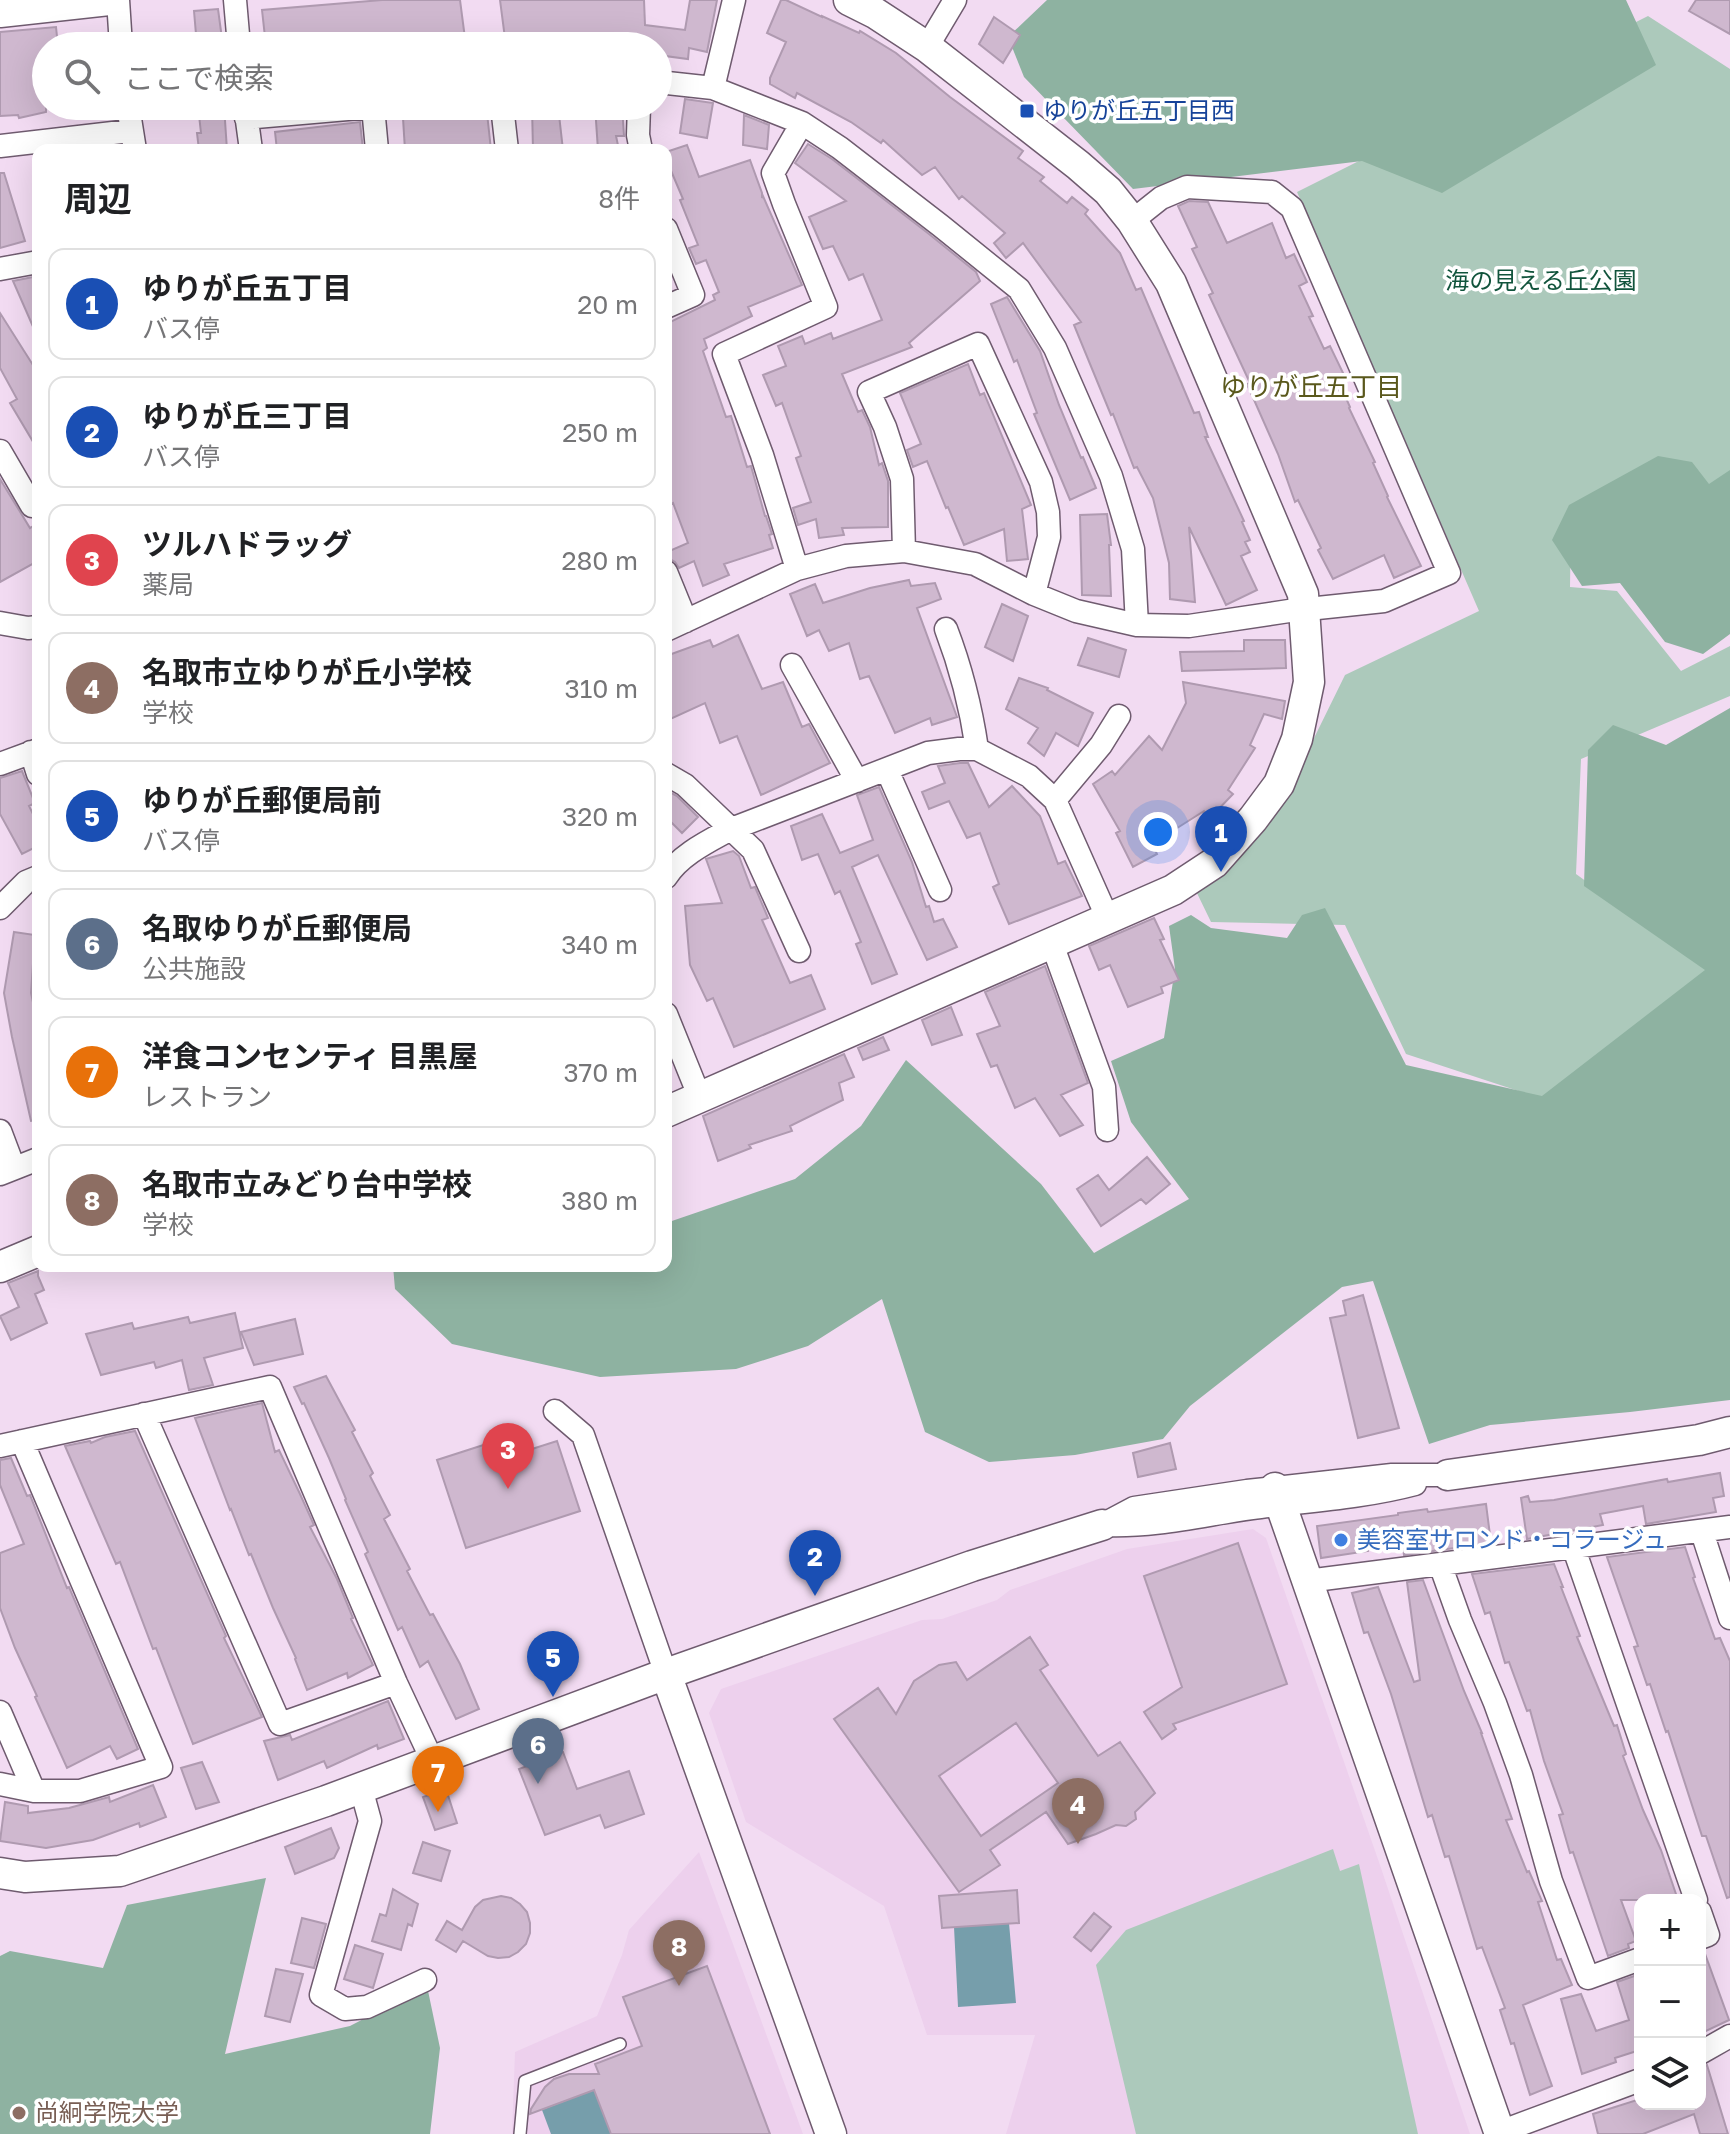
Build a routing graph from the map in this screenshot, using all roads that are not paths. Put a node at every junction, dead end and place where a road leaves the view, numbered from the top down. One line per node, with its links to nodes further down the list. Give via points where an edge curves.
1 (109, 0): 7 (street)
2 (118, 0): 8 (street)
3 (235, 0): 9 (street)
4 (734, 0): 12 (street)
5 (849, 0): 10 (street)
6 (955, 0): 10 (street)
7 (0, 12)
8 (120, 32)
9 (238, 32)
10 (927, 47): 27 (street, via 1078,165)
11 (672, 84): 12 (street)
12 (713, 88): 18 (street)
13 (130, 120): 19 (street)
14 (246, 120): 21 (street)
15 (374, 120): 22 (street)
16 (504, 120): 23 (street)
17 (639, 120): 24 (street)
18 (802, 123): 35 (street, via 773,173 826,307 724,354); 40 (street, via 1019,289 1055,348 1111,476 1133,549)
19 (132, 140): 20 (street)
20 (44, 144)
21 (250, 144)
22 (376, 144)
23 (506, 144)
24 (640, 144)
25 (32, 145): 26 (street)
26 (0, 146)
27 (1132, 221): 38 (street, via 1171,283 1287,554); 38 (street, via 1161,198 1187,187 1272,192 1292,208 1449,573 1384,601)
28 (672, 244): 31 (street, via 693,295)
29 (32, 263): 30 (street)
30 (0, 269)
31 (672, 304)
32 (0, 451): 33 (street)
33 (32, 506)
34 (904, 551): 35 (street, via 846,556); 36 (street, via 975,564); 36 (street, via 902,479 869,392 978,344 1041,482 1048,512 1049,537)
35 (797, 569): 41 (street)
36 (1034, 594): 40 (street, via 1076,611)
37 (672, 604): 41 (street)
38 (1305, 610): 40 (street, via 1189,626); 58 (street, via 1309,682 1297,739 1279,784 1214,863 1173,890)
39 (0, 623): 42 (street)
40 (1137, 625)
41 (676, 626)
42 (32, 628)
43 (946, 629): 46 (street, via 959,662)
44 (792, 665): 51 (street)
45 (1119, 716): 52 (street)
46 (977, 749): 49 (street, via 928,753); 52 (street, via 1029,776)
47 (32, 752): 48 (street)
48 (0, 764)
49 (887, 770): 51 (street); 56 (street)
50 (672, 777): 53 (street)
51 (857, 781): 53 (street)
52 (1055, 800): 58 (street)
53 (729, 830): 54 (street); 60 (street, via 753,850)
54 (672, 869)
55 (32, 880): 57 (street)
56 (940, 890)
57 (0, 908)
58 (1108, 919): 59 (street)
59 (1052, 944): 62 (street); 64 (street, via 1104,1087)
60 (799, 951)
61 (672, 1029): 62 (street)
62 (700, 1098): 63 (street)
63 (672, 1110)
64 (1107, 1130)
65 (0, 1131): 67 (street)
66 (32, 1161): 67 (street)
67 (7, 1171)
68 (32, 1254): 69 (street)
69 (0, 1267)
70 (555, 1411): 83 (street, via 583,1435)
71 (144, 1414): 73 (street); 84 (street, via 270,1387); 84 (street, via 280,1724)
72 (1730, 1432): 74 (street)
73 (11, 1443): 89 (street, via 161,1767 80,1791)
74 (1448, 1475): 75 (street, via 1392,1475)
75 (1278, 1496): 76 (street, via 1139,1526); 81 (street)
76 (1102, 1525): 83 (street)
77 (1730, 1527): 78 (street)
78 (1702, 1532): 79 (street); 82 (street)
79 (1573, 1546): 80 (street); 91 (street)
80 (1440, 1564): 81 (street); 92 (street, via 1521,1775 1551,1881 1588,1978)
81 (1307, 1581): 98 (street)
82 (1730, 1618)
83 (666, 1674): 86 (street); 100 (street)
84 (396, 1683): 86 (street)
85 (0, 1712): 89 (street)
86 (433, 1762): 88 (street)
87 (0, 1784): 89 (street)
88 (361, 1788): 90 (street, via 120,1871 25,1877); 93 (street, via 370,1821 321,1995 345,2009 367,2007)
89 (34, 1791)
90 (0, 1873)
91 (1694, 1894)
92 (1634, 1961)
93 (425, 1980)
94 (1730, 2036): 96 (street)
95 (620, 2044): 99 (lane, via 525,2081)
96 (1706, 2050)
97 (1634, 2082): 98 (street)
98 (1500, 2133)
99 (520, 2134)
100 (831, 2134)

